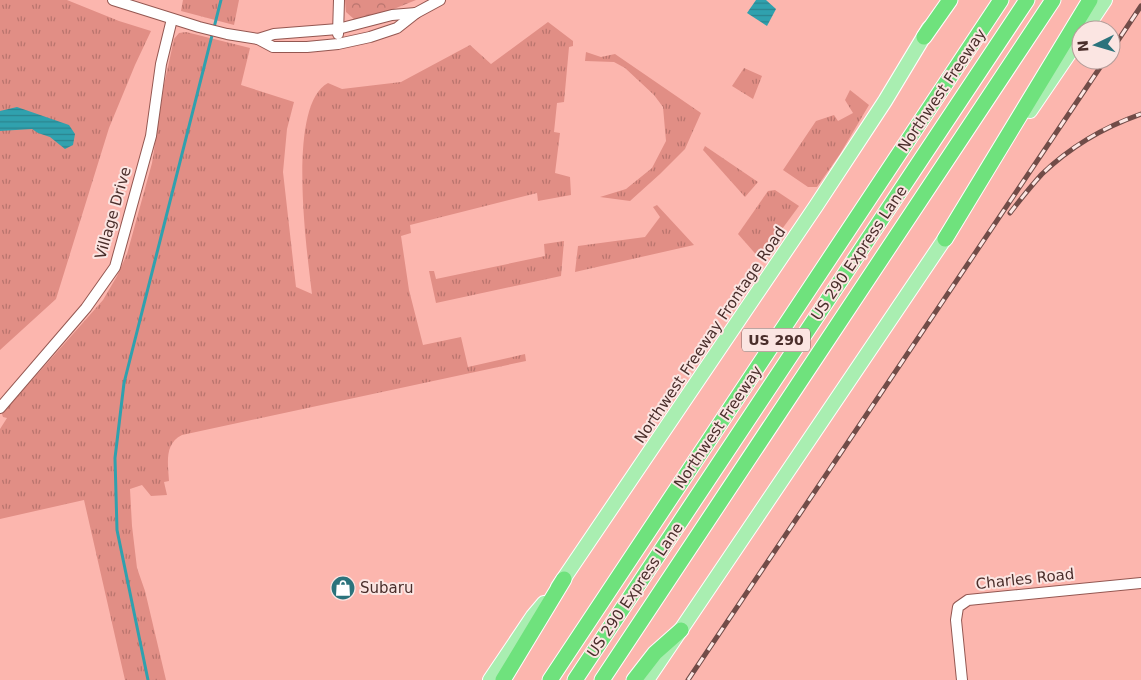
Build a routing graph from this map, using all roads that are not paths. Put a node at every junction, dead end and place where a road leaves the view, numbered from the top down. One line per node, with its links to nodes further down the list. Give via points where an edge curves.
1 (113, 0): 12 (street)
2 (339, 0): 14 (street)
3 (440, 0): 11 (street)
4 (946, 0): 15 (main road, Northwest Freeway Frontage Road)
5 (950, 0): 15 (highway)
6 (1001, 0): 26 (highway, Northwest Freeway / US 290)
7 (1027, 0): 27 (highway, US 290 Express Lane)
8 (1053, 0): 28 (highway, US 290)
9 (1090, 0): 19 (highway)
10 (1105, 0): 13 (main road)
11 (416, 13): 14 (street, via 392,15); 17 (street, via 397,28)
12 (172, 19): 16 (street); 20 (street, Village Drive, via 151,136 114,267 86,308)
13 (1092, 20)
14 (338, 29): 16 (street, via 274,34); 17 (street)
15 (924, 37): 21 (main road, Northwest Freeway Frontage Road, via 816,206)
16 (258, 39): 17 (street, via 273,46)
17 (338, 44)
18 (1071, 51): 19 (main road)
19 (945, 239): 23 (main road)
20 (0, 408)
21 (564, 579): 24 (main road, Northwest Freeway Frontage Road, via 533,616); 25 (highway)
22 (1141, 583): 31 (street, Charles Road, via 968,600 958,607 956,620)
23 (681, 630): 29 (highway, via 655,653); 30 (main road)
24 (490, 680)
25 (503, 680)
26 (550, 680)
27 (575, 680)
28 (602, 680)
29 (634, 680)
30 (647, 680)
31 (962, 680)

